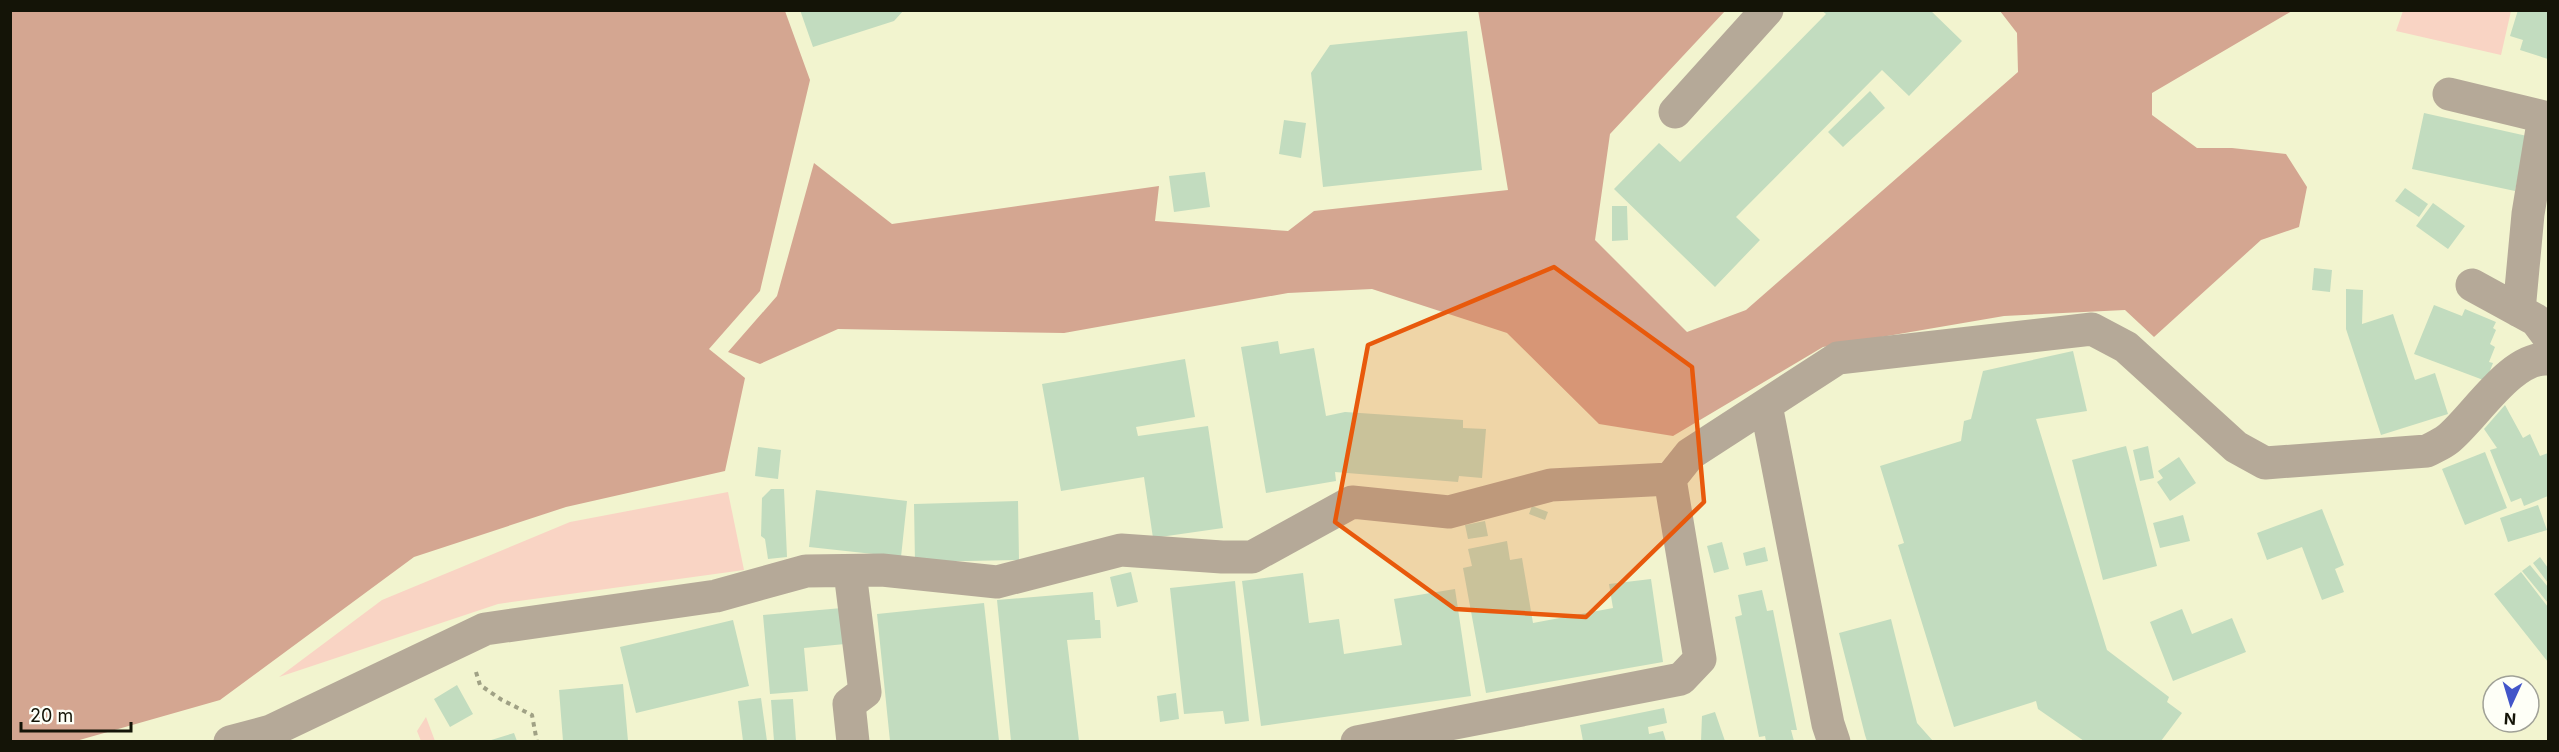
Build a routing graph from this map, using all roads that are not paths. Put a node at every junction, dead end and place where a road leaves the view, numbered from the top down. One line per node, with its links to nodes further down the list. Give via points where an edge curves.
1 (1767, 10): 3 (street)
2 (2449, 94): 5 (street, via 2544,117 2528,214)
3 (1675, 112)
4 (2472, 285): 5 (street)
5 (2519, 311): 6 (street, via 2536,320)
6 (2548, 336)
7 (2548, 359): 8 (street, via 2537,358 2512,373 2447,440 2427,451 2265,463 2236,447 2126,347 2092,329 1838,358)
8 (1766, 405): 9 (street, via 1690,454); 14 (street)
9 (1670, 479): 10 (street, via 1551,485 1449,512 1352,502 1252,557 1121,550 997,582 882,570); 13 (street, via 1700,659 1681,679)
10 (849, 572): 11 (street, via 806,571 716,596 485,629 271,731); 12 (street, via 865,692 849,704)
11 (230, 741)
12 (853, 741)
13 (1357, 741)
14 (1834, 741)

